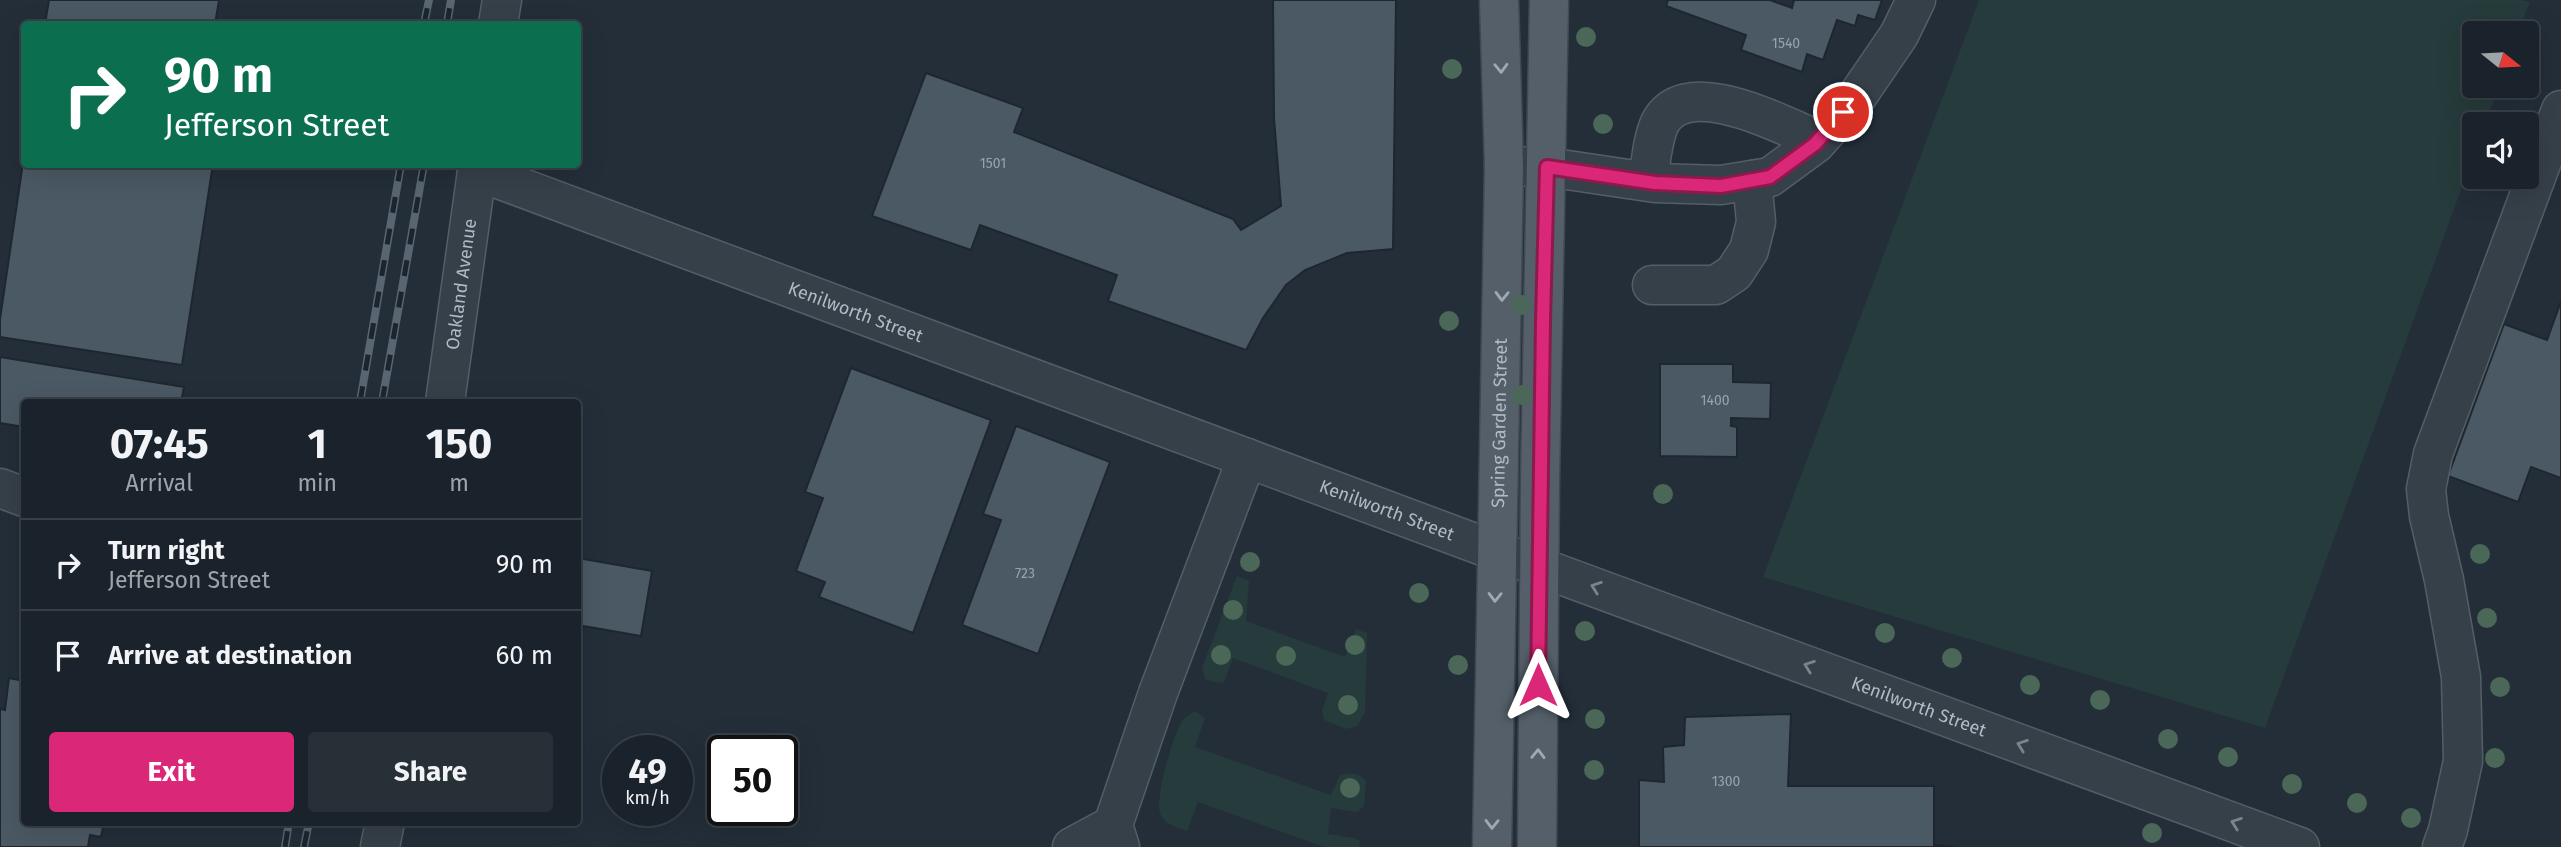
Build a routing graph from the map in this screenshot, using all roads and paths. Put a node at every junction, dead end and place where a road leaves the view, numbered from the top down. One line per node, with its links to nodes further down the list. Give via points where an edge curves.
1 (502, 0): 5 (street)
2 (1499, 0): 8 (main road, Spring Garden Street, one-way to 8)
3 (1549, 0): 9 (main road)
4 (1916, 0): 7 (street, via 1899,35 1856,98)
5 (498, 21)
6 (2561, 110): 27 (street, via 2433,454 2426,489 2461,677 2463,761)
7 (1818, 140): 11 (street, via 1770,177); 12 (street, via 1714,101 1687,102 1661,122)
8 (1504, 166): 9 (street); 18 (main road, Spring Garden Street, one-way to 18)
9 (1547, 167): 12 (street); 19 (main road)
10 (477, 168): 14 (street, Oakland Avenue); 15 (street, Kenilworth Street)
11 (1752, 180): 12 (street, via 1721,186); 13 (street, via 1756,222 1749,250 1734,273 1716,285)
12 (1648, 181)
13 (1652, 285)
14 (445, 399)
15 (1247, 458): 18 (street, Kenilworth Street); 21 (street, via 1158,693)
16 (0, 488): 17 (street)
17 (21, 496)
18 (1496, 551): 19 (street, Kenilworth Street); 24 (main road, Spring Garden Street, one-way to 24)
19 (1539, 566): 25 (main road, one-way to 19); 26 (street, Kenilworth Street, one-way to 19)
20 (384, 826): 22 (street)
21 (1116, 836): 23 (street)
22 (380, 847)
23 (1072, 847)
24 (1492, 847)
25 (1537, 847)
26 (2300, 847)
27 (2442, 847)

